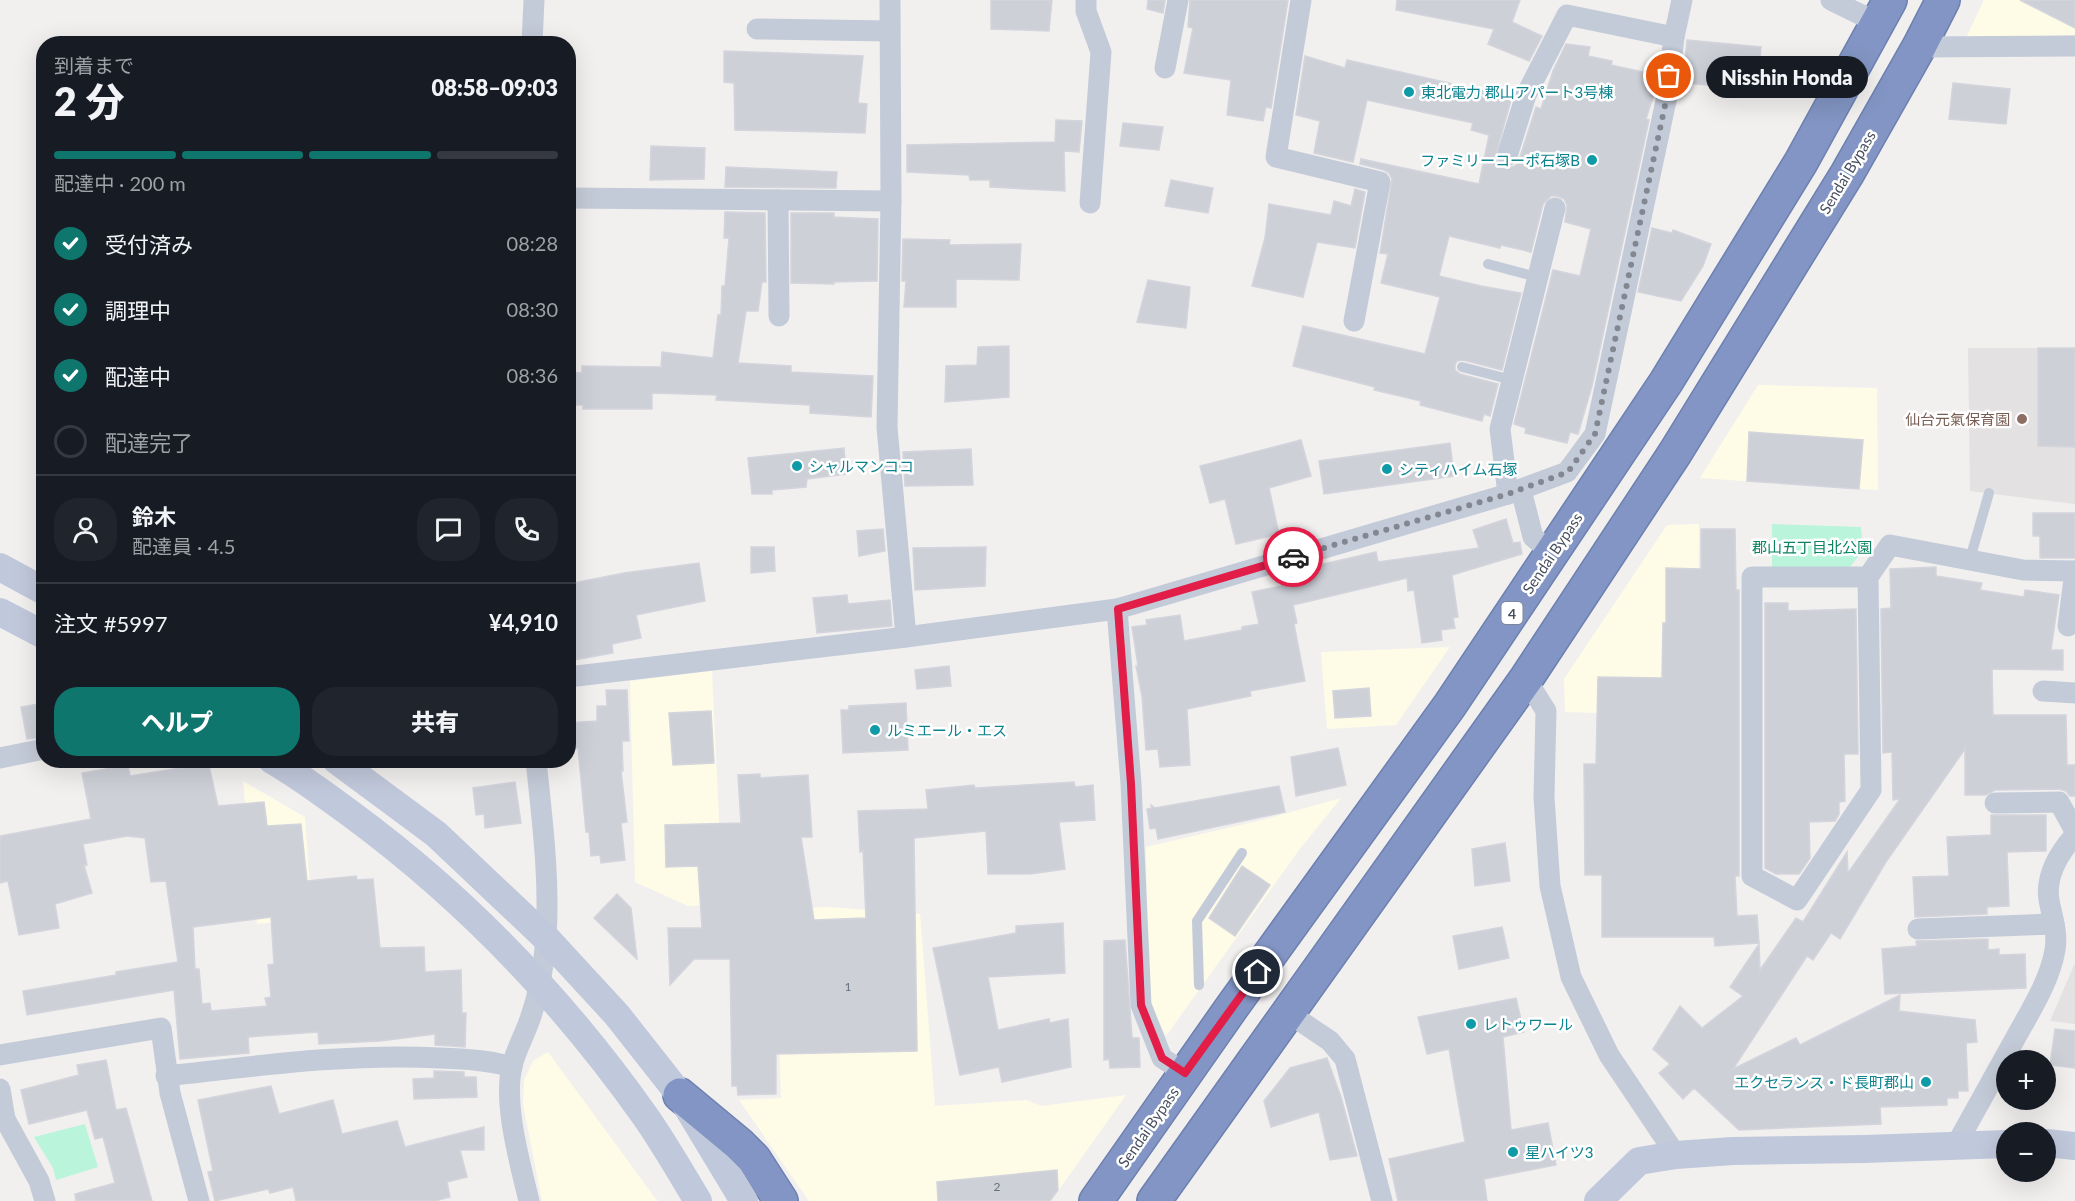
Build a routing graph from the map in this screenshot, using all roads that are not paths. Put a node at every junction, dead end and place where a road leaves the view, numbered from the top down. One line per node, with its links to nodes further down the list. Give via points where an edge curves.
1 (534, 0): 12 (street)
2 (890, 0): 11 (street)
3 (1086, 0): 21 (street, via 1086,11 1101,52)
4 (1178, 0): 16 (street)
5 (1300, 0): 26 (street, via 1276,157 1380,182)
6 (1683, 0): 13 (street)
7 (1831, 0): 9 (street)
8 (1943, 0): 15 (highway, Sendai Bypass)
9 (1884, 12): 31 (highway, Sendai Bypass / 4, via 1801,162 1666,382)
10 (757, 29): 11 (street)
11 (890, 31): 20 (street)
12 (532, 36)
13 (1674, 37): 17 (street, via 1568,15 1526,95); 29 (street, via 1667,96 1595,434 1568,472)
14 (2075, 46): 15 (street)
15 (1919, 47): 43 (highway, Sendai Bypass, via 1847,174 1675,453)
16 (1166, 68)
17 (1507, 156)
18 (576, 198): 19 (street)
19 (778, 200): 20 (street); 25 (street)
20 (891, 201): 41 (street, via 887,426)
21 (1090, 202)
22 (1555, 208): 24 (street)
23 (1488, 264): 24 (lane)
24 (1537, 277): 28 (street)
25 (779, 316)
26 (1354, 321)
27 (1462, 367): 28 (lane)
28 (1512, 380): 29 (street, via 1500,429)
29 (1514, 492): 31 (street, via 1533,537); 37 (street)
30 (1989, 493): 32 (lane)
31 (1552, 554): 62 (highway, Sendai Bypass / 4, via 1450,705)
32 (1970, 559): 34 (street, via 2023,570); 35 (street, via 1890,545)
33 (0, 567): 36 (street)
34 (2075, 571): 39 (street)
35 (1868, 577): 35 (street, via 1871,789 1797,900 1752,876 1752,577)
36 (36, 587)
37 (1118, 609): 41 (street); 62 (street, via 1141,1005 1162,1058)
38 (0, 612): 40 (street)
39 (2068, 626)
40 (36, 631)
41 (906, 637): 42 (street)
42 (576, 676)
43 (1526, 679): 59 (highway, Sendai Bypass); 71 (street, via 1546,711 1544,797 1550,886 1571,977 1609,1056)
44 (2043, 691): 45 (street)
45 (2075, 693)
46 (36, 751): 47 (street)
47 (0, 758)
48 (285, 768): 57 (street, via 432,877)
49 (347, 768): 56 (street, via 436,834)
50 (537, 768): 56 (street, via 544,833)
51 (1995, 803): 52 (street, via 2060,802)
52 (2075, 833): 54 (street, via 2055,861 2049,882)
53 (1242, 853): 58 (lane, via 1197,921)
54 (2054, 924): 55 (street); 69 (street, via 2055,950 2047,975)
55 (1918, 929)
56 (546, 938): 57 (street); 65 (street, via 617,1016)
57 (540, 983): 61 (street); 75 (street, via 627,1090)
58 (1199, 985)
59 (1287, 1012): 79 (highway, Sendai Bypass); 80 (street, via 1330,1041 1345,1059)
60 (0, 1055): 63 (street, via 160,1028)
61 (512, 1067): 63 (street, via 491,1061 398,1056 287,1062); 74 (street, via 510,1104)
62 (1185, 1073): 78 (highway, Sendai Bypass / 4)
63 (166, 1076): 73 (street)
64 (0, 1089): 66 (street)
65 (680, 1095): 76 (street); 77 (highway, via 754,1159)
66 (2, 1119): 72 (street, via 39,1181)
67 (1996, 1144): 69 (street)
68 (2056, 1144): 70 (street)
69 (1956, 1145): 71 (street)
70 (2075, 1146)
71 (1676, 1155): 81 (street, via 1639,1161)
72 (45, 1201)
73 (199, 1201)
74 (529, 1201)
75 (698, 1201)
76 (744, 1201)
77 (781, 1201)
78 (1096, 1201)
79 (1154, 1201)
80 (1382, 1201)
81 (1598, 1201)

